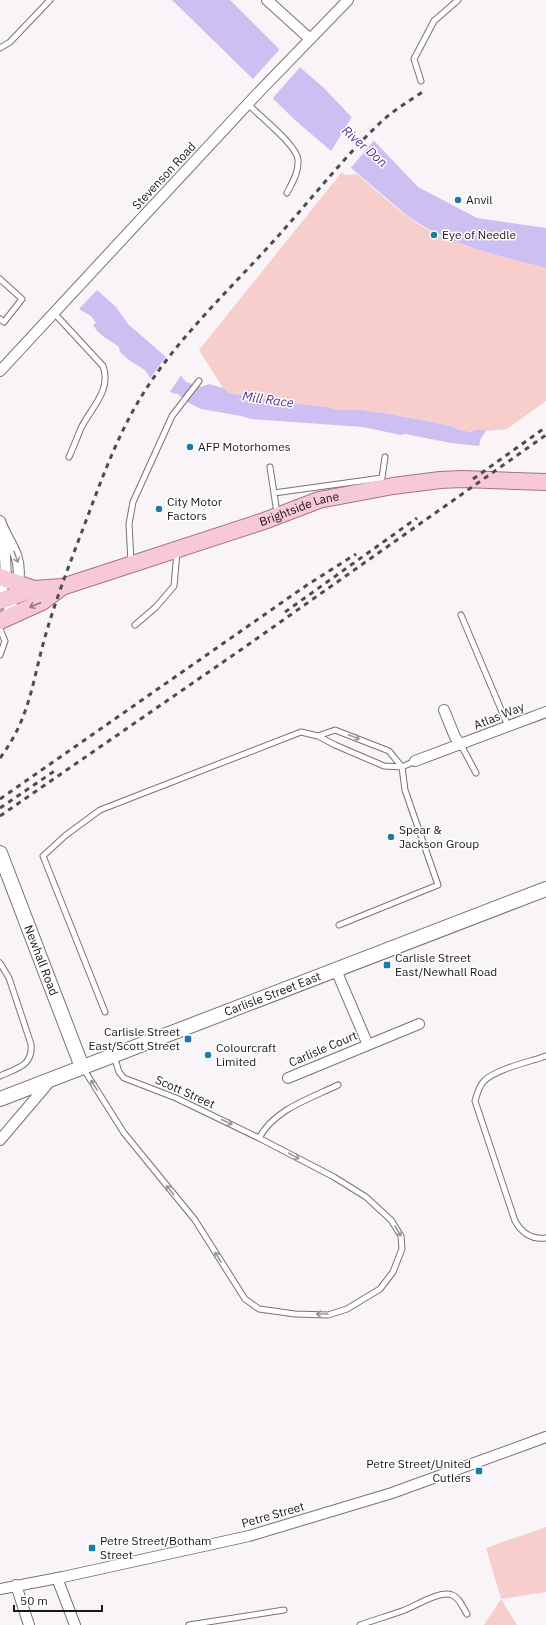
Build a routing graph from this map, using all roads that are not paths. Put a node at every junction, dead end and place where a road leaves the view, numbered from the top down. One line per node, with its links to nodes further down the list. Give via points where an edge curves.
1 (50, 0): 6 (lane, via 10,42)
2 (267, 0): 5 (street)
3 (348, 0): 5 (street, Stevenson Road)
4 (458, 0): 7 (lane, via 434,21 414,59)
5 (310, 38): 8 (street, Stevenson Road)
6 (0, 48)
7 (421, 81)
8 (248, 104): 9 (lane, via 293,148 298,158 297,169); 11 (street, Stevenson Road)
9 (287, 193)
10 (0, 279): 12 (lane, via 22,299 4,322)
11 (54, 314): 13 (street, Stevenson Road); 15 (lane, via 103,366 106,375 101,396)
12 (0, 319)
13 (0, 371)
14 (199, 381): 23 (lane, via 167,426 133,502 129,524)
15 (69, 457)
16 (385, 457): 19 (lane, via 382,478)
17 (270, 467): 19 (lane)
18 (546, 482): 20 (main road, Brightside Lane, via 462,479 418,482 319,500)
19 (274, 493): 20 (lane)
20 (277, 516): 22 (main road, Brightside Lane)
21 (0, 522): 25 (street, via 4,533)
22 (177, 549): 23 (main road, Brightside Lane); 28 (lane, via 174,586 156,607)
23 (131, 564): 24 (main road, Brightside Lane)
24 (62, 587): 25 (main road, Brightside Lane); 27 (main road, Brightside Lane, one-way to 27, via 42,602)
25 (10, 588): 27 (street)
26 (461, 614): 32 (lane)
27 (2, 623): 29 (lane, via 5,641)
28 (135, 625)
29 (0, 655)
30 (444, 710): 34 (street)
31 (546, 712): 32 (street, Atlas Way)
32 (508, 726): 34 (street, Atlas Way)
33 (318, 736): 36 (lane, via 384,766); 36 (lane, one-way to 36, via 336,730 389,751); 43 (lane, via 301,732 100,810 43,856)
34 (461, 745): 35 (street, Atlas Way); 37 (lane)
35 (415, 761): 36 (lane)
36 (402, 767): 40 (lane, via 405,790 438,885)
37 (476, 773)
38 (0, 853): 48 (main road, Newhall Road)
39 (546, 889): 42 (main road, Carlisle Street East)
40 (338, 925)
41 (0, 963): 49 (lane, via 10,978 31,1044 31,1053 26,1063)
42 (336, 970): 45 (street, Carlisle Court); 46 (main road, Carlisle Street East)
43 (105, 1012)
44 (420, 1024): 45 (street, Carlisle Court)
45 (368, 1045): 50 (street, Carlisle Court)
46 (113, 1055): 48 (main road, Carlisle Street East); 54 (lane, Scott Street, one-way to 54, via 124,1078 176,1098)
47 (546, 1056): 56 (lane, via 492,1075 483,1081 475,1101 515,1221 520,1230 529,1236 538,1240)
48 (82, 1067): 51 (main road, Carlisle Street East); 54 (lane, Scott Street, one-way to 48, via 366,1197 391,1220 402,1236 402,1249 393,1272 380,1289 347,1309 328,1315 259,1309 245,1299 195,1220 124,1133)
49 (0, 1076)
50 (288, 1078)
51 (51, 1080): 53 (main road, Carlisle Street East); 55 (street)
52 (338, 1085): 54 (lane, via 279,1114 266,1126)
53 (0, 1099)
54 (259, 1138)
55 (0, 1140)
56 (546, 1238)
57 (546, 1437): 58 (street, Petre Street, via 392,1493 249,1536)
58 (58, 1578): 59 (street, Petre Street); 64 (street)
59 (16, 1585): 60 (street, Petre Street); 63 (street)
60 (0, 1589)
61 (284, 1610): 65 (lane)
62 (467, 1614): 66 (lane, via 459,1600 447,1594)
63 (29, 1625)
64 (75, 1625)
65 (189, 1625)
66 (360, 1625)

